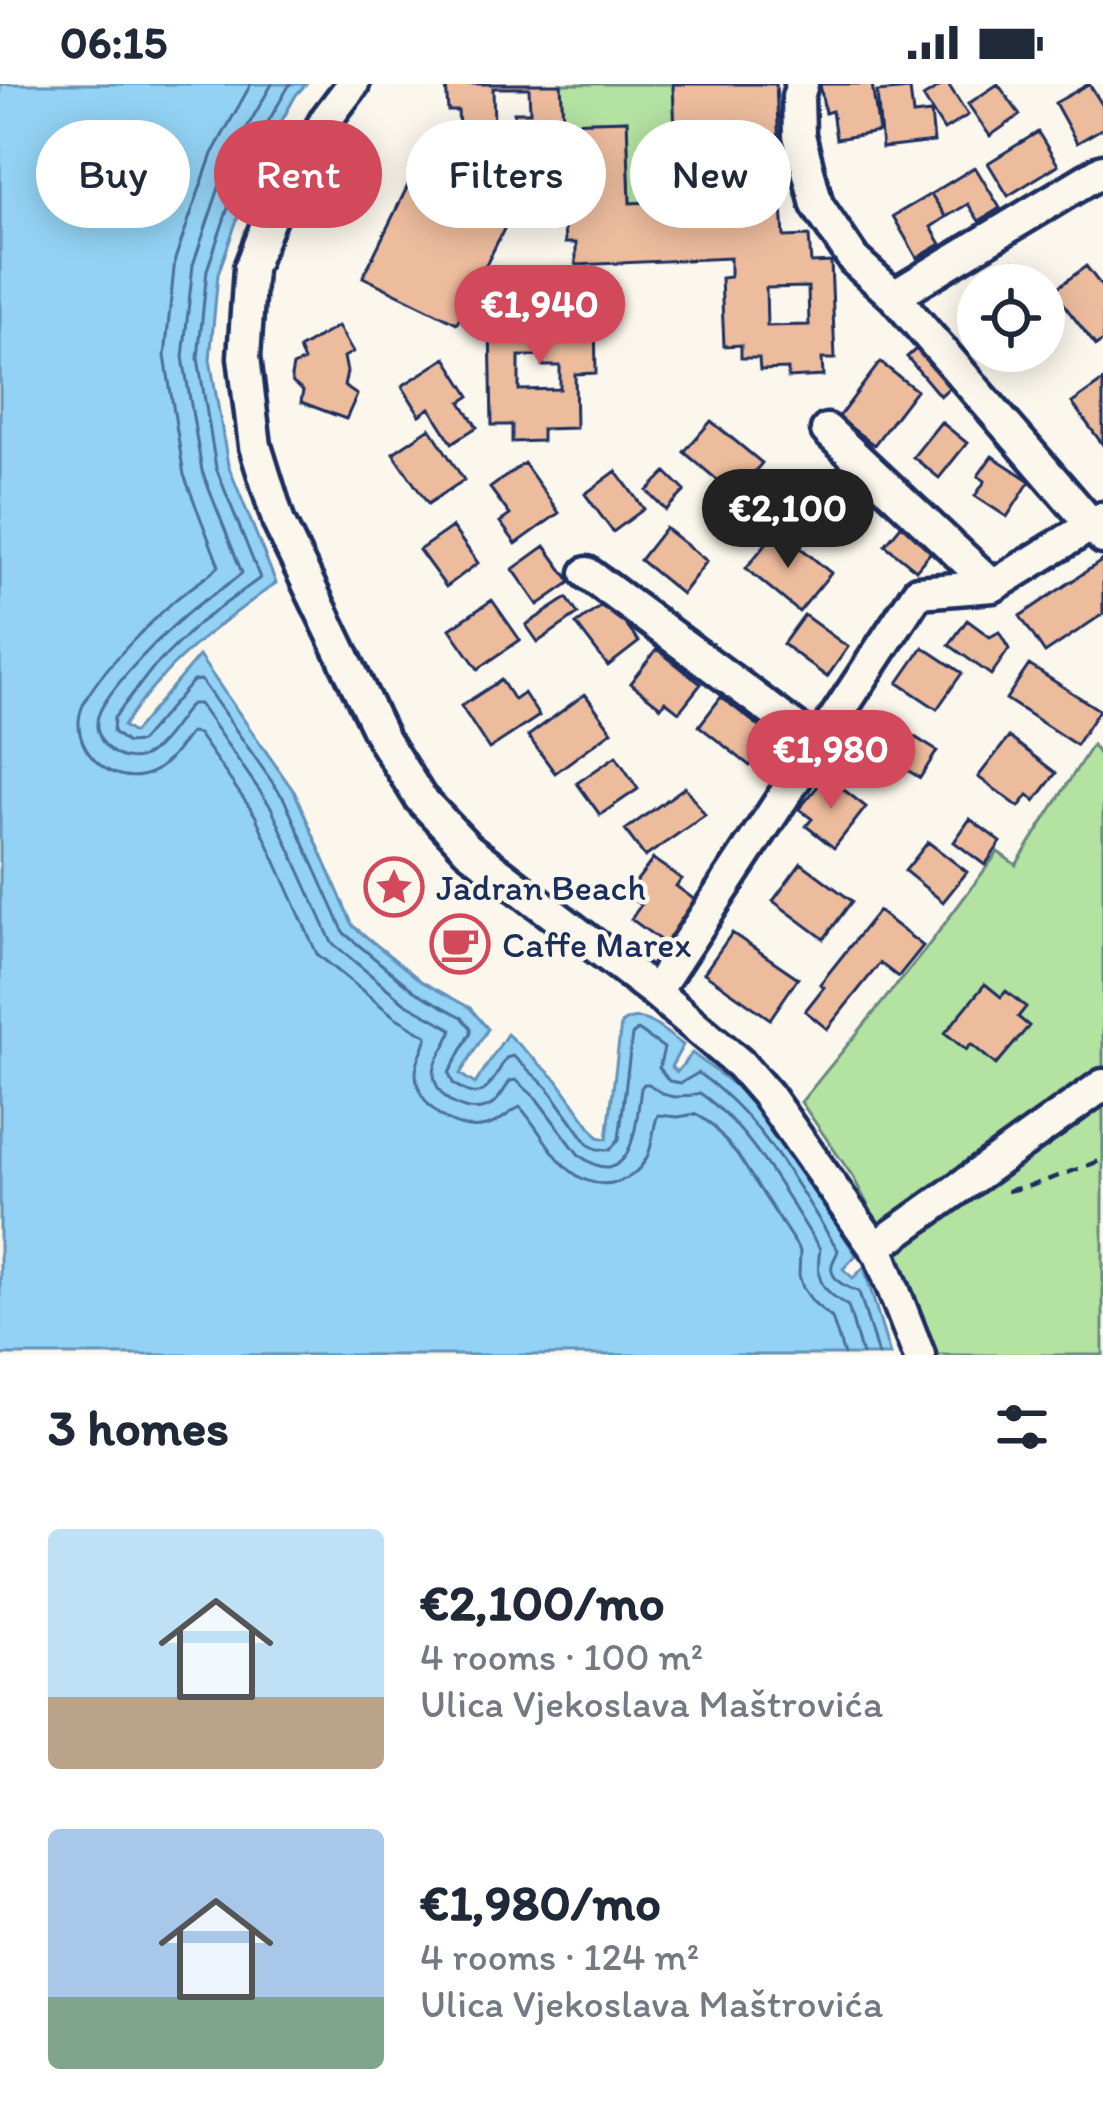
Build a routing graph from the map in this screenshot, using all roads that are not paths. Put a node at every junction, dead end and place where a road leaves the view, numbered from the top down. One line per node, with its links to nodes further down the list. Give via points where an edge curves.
1 (353, 84): 10 (street, via 270,217 250,268 244,357 255,446 279,523 383,739 420,798 468,848)
2 (802, 84): 4 (street, via 799,135 817,205 854,260)
3 (1103, 170): 4 (street)
4 (895, 296): 6 (street)
5 (827, 430): 8 (street)
6 (1100, 527): 8 (street)
7 (587, 573): 9 (street)
8 (993, 586): 9 (street, via 918,592)
9 (817, 744): 10 (street)
10 (655, 992): 12 (street, via 767,1094)
11 (1103, 1085): 12 (street)
12 (875, 1248): 13 (street)
13 (919, 1355)

